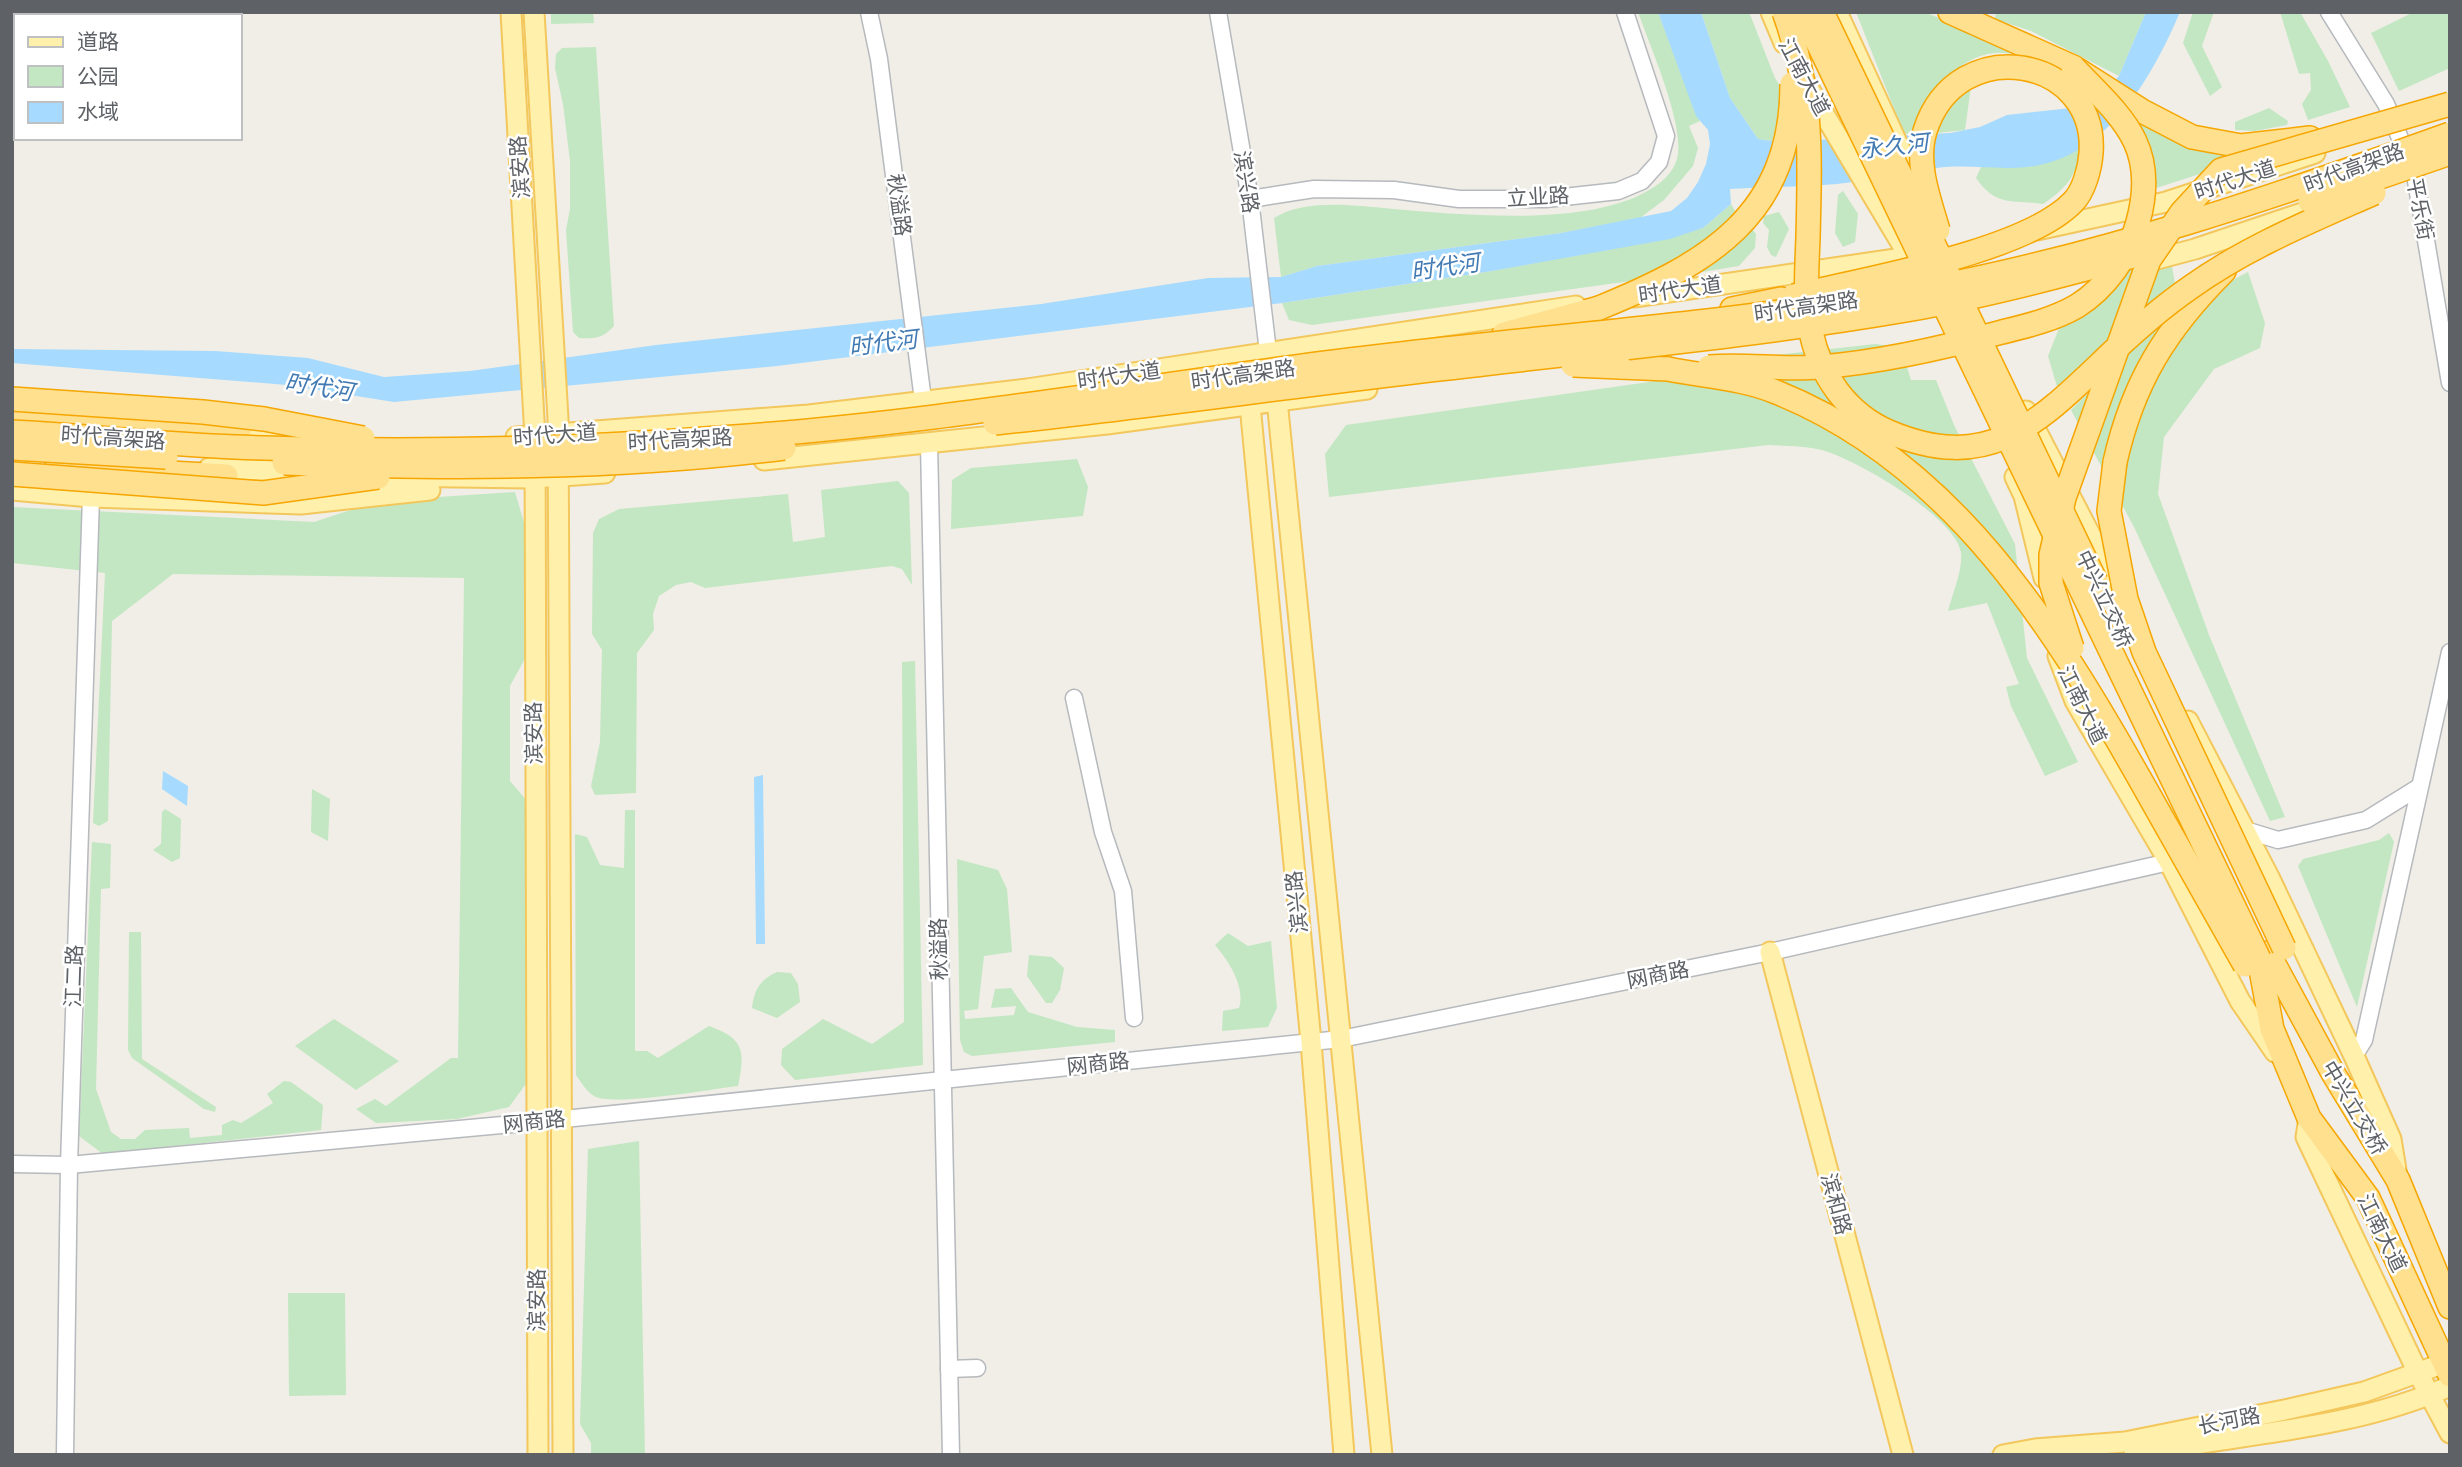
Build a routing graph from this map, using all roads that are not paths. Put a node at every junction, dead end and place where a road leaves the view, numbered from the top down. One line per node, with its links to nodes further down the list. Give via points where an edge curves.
1 (511, 12): 44 (main road, 滨安路)
2 (534, 12): 43 (main road, 滨安路)
3 (869, 12): 36 (street, 秋溢路)
4 (1218, 12): 21 (street, 滨兴路)
5 (1625, 12): 21 (street, 立业路, via 1666,136 1659,162 1642,181 1618,191 1546,199 1458,199 1394,190 1314,189)
6 (1771, 12): 23 (main road, 江南大道, via 1832,129)
7 (1783, 12): 22 (highway, bridge, via 1798,51 1807,103 1806,280 1812,340 1840,394 1858,414 1884,430 1913,442 1964,448 2005,439 2036,422 2135,330); 29 (highway, bridge, via 1792,76 1792,114 1785,143 1760,199 1713,251 1682,272 1599,308 1536,328)
8 (1803, 12): 70 (highway, 中兴立交桥, bridge)
9 (1822, 12): 24 (highway, 中兴立交桥, bridge, via 1895,169)
10 (1837, 12): 24 (main road, 江南大道, via 1893,131)
11 (1950, 12): 13 (highway)
12 (2329, 12): 15 (street, 平乐街)
13 (2073, 67): 16 (highway, bridge, via 2192,136 2241,146); 31 (highway, bridge, via 2112,104 2127,126 2139,150 2144,176 2134,236 2120,263 2077,306 1979,339 1873,360 1821,367)
14 (2450, 102): 15 (main road, 时代大道); 16 (highway, bridge)
15 (2395, 125): 20 (street, 平乐街); 24 (main road, 时代大道, via 2166,202)
16 (2342, 134): 61 (highway, bridge, via 2221,170 2182,212 2149,260 2064,498 2051,555 2051,583)
17 (2450, 134): 27 (highway, 时代高架路, bridge, via 2233,211 2064,258 1914,291)
18 (2450, 155): 22 (highway, bridge); 30 (highway, 时代高架路, bridge, via 2162,248 2067,275 1906,310)
19 (2450, 164): 20 (main road, 时代大道)
20 (2415, 175): 25 (main road, 时代大道, via 2195,249); 33 (street, 平乐街)
21 (1250, 199): 28 (street, 滨兴路)
22 (2243, 253): 70 (highway, bridge, via 2192,304 2148,368 2123,428 2109,511 2126,599 2144,652)
23 (1911, 258): 24 (main road, 时代大道); 26 (main road, 江南大道); 28 (main road, 时代大道)
24 (1946, 262): 25 (main road, 江南大道); 27 (highway, bridge, via 1946,259 1942,246 1923,177 1924,133 1934,113 1952,86 1973,72 2029,68 2049,77 2069,91 2086,115 2092,140 2090,168 2074,202 2043,223 2006,242 1951,257 1939,261); 70 (highway, 中兴立交桥, bridge)
25 (1971, 304): 26 (main road, 时代大道); 32 (main road, 江南大道)
26 (1935, 309): 34 (main road, 江南大道); 37 (main road, 时代大道, via 1902,318)
27 (1669, 323): 29 (highway, 时代高架路, bridge)
28 (1268, 352): 36 (main road, 时代大道, via 1141,374); 37 (main road, 滨兴路); 38 (main road, 滨兴路)
29 (1395, 354): 49 (highway, 时代高架路, bridge, via 817,430)
30 (1458, 367): 31 (highway, bridge); 49 (highway, 时代高架路, bridge, via 715,457 531,468)
31 (1668, 369): 61 (highway, bridge, via 1773,390 1819,411 1878,449 1953,514 2013,577)
32 (2008, 379): 34 (main road, via 1986,368); 65 (main road, 江南大道)
33 (2450, 383)
34 (1977, 390): 67 (main road, 江南大道, via 2024,496 2043,565 2051,637 2075,701)
35 (12, 399): 49 (highway, bridge, via 264,419)
36 (923, 400): 43 (main road, 时代大道, via 809,415)
37 (1278, 401): 38 (main road, 时代大道); 74 (main road, 滨兴路)
38 (1250, 405): 46 (main road, 时代大道); 75 (main road, 滨兴路)
39 (12, 414): 41 (highway)
40 (12, 422): 45 (main road, 时代大道)
41 (240, 428): 45 (main road)
42 (12, 432): 49 (highway, 时代高架路, bridge)
43 (558, 435): 44 (main road, 时代大道); 55 (main road, 滨安路)
44 (535, 437): 45 (main road, 时代大道); 56 (main road, 滨安路)
45 (294, 441)
46 (929, 444): 55 (main road, 时代大道); 78 (street, 秋溢路)
47 (12, 448): 49 (highway, 时代高架路, bridge, via 231,461)
48 (12, 456): 51 (main road, 时代大道)
49 (458, 458): 52 (highway, bridge, via 263,492)
50 (12, 464): 54 (highway)
51 (288, 472): 53 (main road, 时代大道); 54 (main road)
52 (12, 474)
53 (329, 474): 56 (main road, 时代大道); 58 (main road)
54 (226, 476)
55 (557, 477): 56 (main road, 时代大道); 80 (main road, 滨安路)
56 (533, 485): 58 (main road); 81 (main road, 滨安路)
57 (12, 490): 59 (main road)
58 (397, 492): 59 (main road, via 301,504)
59 (91, 497): 83 (street, 江二路)
60 (2450, 652): 63 (street)
61 (2086, 684): 70 (highway, bridge)
62 (1074, 698): 71 (street, via 1103,832 1123,891)
63 (2444, 701): 64 (street)
64 (2419, 786): 66 (street, via 2366,820); 72 (street)
65 (2245, 830): 66 (street); 68 (main road, 江南大道)
66 (2278, 840): 68 (street, via 2269,861)
67 (2169, 862): 69 (street, 网商路); 77 (main road, 江南大道, via 2240,1001)
68 (2270, 879): 73 (main road, 江南大道)
69 (1770, 952): 74 (street, 网商路); 99 (main road, 滨和路)
70 (2264, 956): 77 (highway, 中兴立交桥, via 2272,1029); 84 (highway, 中兴立交桥)
71 (1134, 1018)
72 (2366, 1028): 73 (street); 76 (street)
73 (2341, 1029): 76 (main road, 江南大道)
74 (1341, 1039): 75 (street, 网商路); 98 (main road, 滨兴路)
75 (1311, 1042): 78 (street, 网商路); 97 (main road, 滨兴路)
76 (2354, 1056): 84 (main road, 江南大道, via 2391,1139)
77 (2289, 1074): 79 (highway, 江南大道)
78 (942, 1080): 80 (street, 网商路); 88 (street, 秋溢路)
79 (2309, 1118): 86 (highway, 江南大道, via 2368,1198); 89 (main road, via 2306,1137)
80 (562, 1119): 81 (street, 网商路); 95 (main road, 滨安路)
81 (535, 1122): 83 (street, 网商路); 94 (main road, 滨安路)
82 (12, 1164): 83 (street, 网商路)
83 (69, 1165): 93 (street, 江二路)
84 (2398, 1180): 85 (highway, 江南大道)
85 (2450, 1307)
86 (2448, 1367): 89 (main road, 长河路)
87 (977, 1368): 88 (street)
88 (948, 1369): 96 (street, 秋溢路)
89 (2418, 1373): 91 (main road); 100 (main road, 长河路, via 2364,1392 2125,1442)
90 (2450, 1386): 91 (main road, 长河路)
91 (2431, 1395): 92 (main road); 101 (main road, 长河路, via 2308,1428)
92 (2450, 1433)
93 (65, 1455)
94 (538, 1455)
95 (563, 1455)
96 (951, 1455)
97 (1344, 1455)
98 (1382, 1455)
99 (1903, 1455)
100 (2003, 1455)
101 (2134, 1455)

